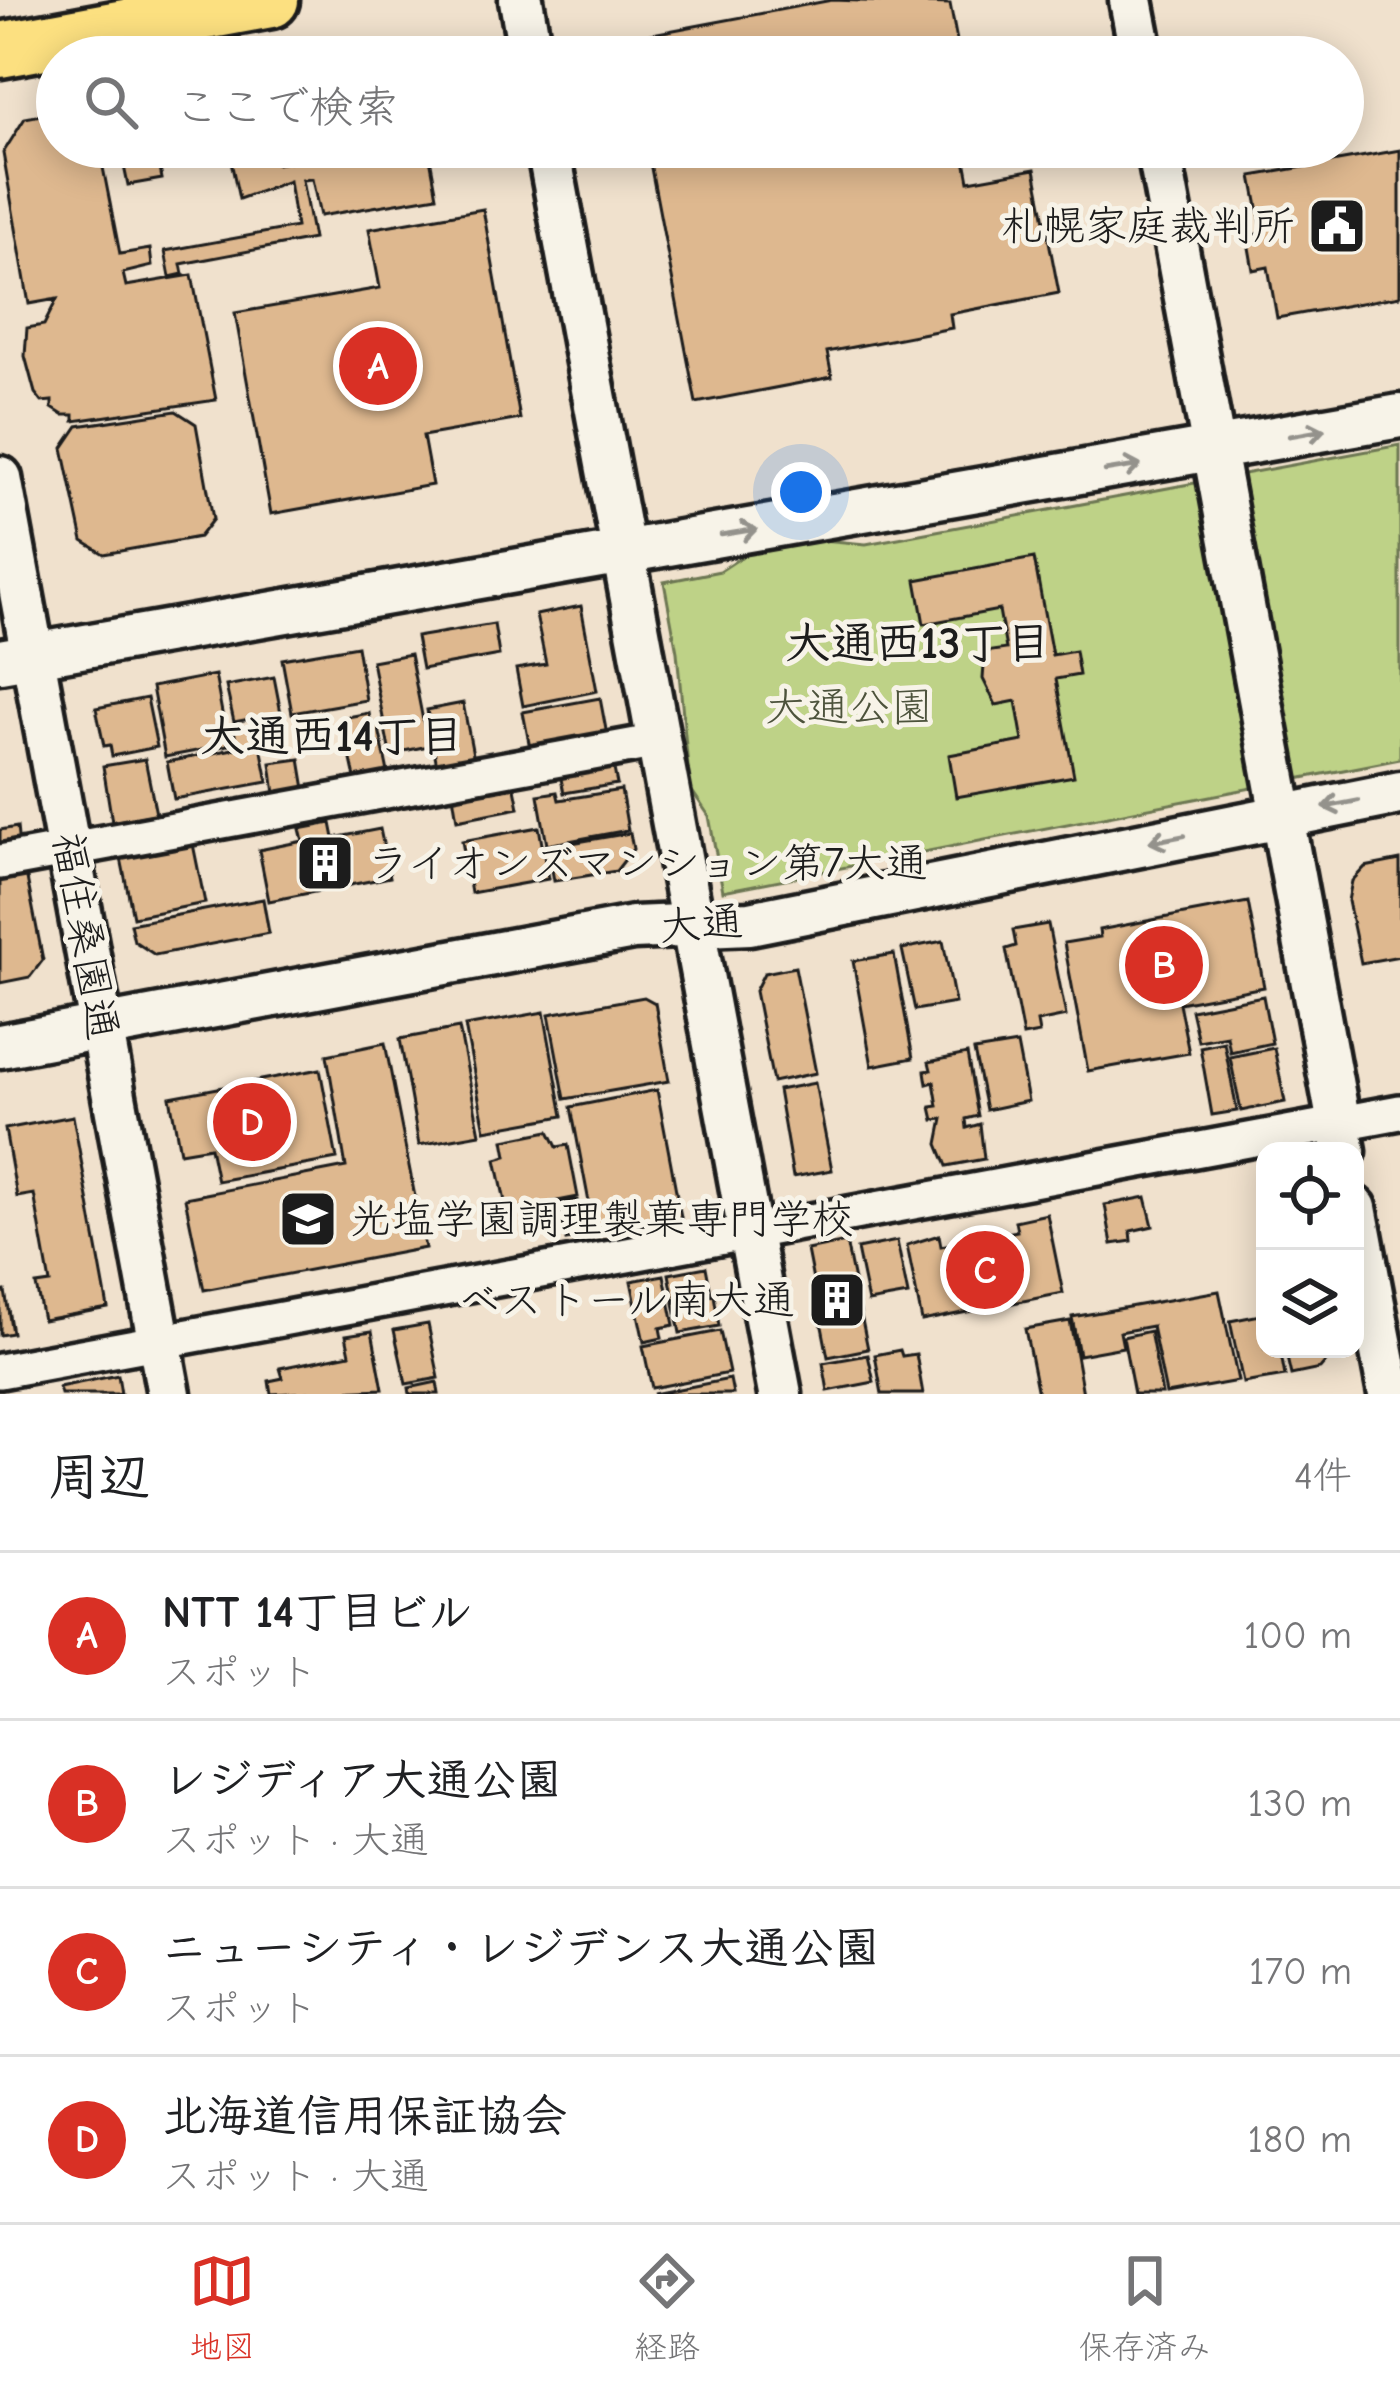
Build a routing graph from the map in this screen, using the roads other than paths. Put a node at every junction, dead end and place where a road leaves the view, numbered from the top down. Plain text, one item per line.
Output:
1 (272, 0) edge
2 (520, 0) edge
3 (1131, 0) edge
4 (76, 36) edge
5 (527, 36) edge
6 (1138, 36) edge
7 (36, 43) edge
8 (0, 50) edge
9 (552, 168) edge
10 (1162, 168) edge
11 (1400, 416) edge
12 (1215, 451) junction
13 (0, 478) edge
14 (623, 551) junction
15 (16, 658) edge
16 (658, 741) junction
17 (1400, 793) edge
18 (1282, 816) junction
19 (69, 850) junction
20 (0, 862) edge
21 (692, 924) junction
22 (101, 1027) junction
23 (0, 1046) edge
24 (1400, 1112) edge
25 (1342, 1137) edge
26 (750, 1232) junction
27 (1363, 1250) edge
28 (160, 1342) junction
29 (0, 1371) edge
30 (170, 1394) edge
31 (780, 1394) edge
32 (1390, 1394) edge

1 - 4 main road
2 - 5 street
3 - 6 street
7 - 8 main road
9 - 14 street
10 - 12 street
12 -> 11 street
14 -> 12 street
12 - 18 street
13 - 15 street, 福住桑園通
14 - 15 street
14 - 16 street
15 - 19 street, 福住桑園通
16 - 19 street
16 - 21 street
17 -> 18 street, 大通
18 -> 21 street, 大通
18 - 25 street
19 - 20 street
19 - 22 street, 福住桑園通
21 - 22 street, 大通
21 - 26 street
22 - 23 street, 大通
22 - 28 street, 福住桑園通
24 - 25 street
25 - 26 street
26 - 28 street
26 - 31 street
27 - 32 street
28 - 29 street
28 - 30 street, 福住桑園通

